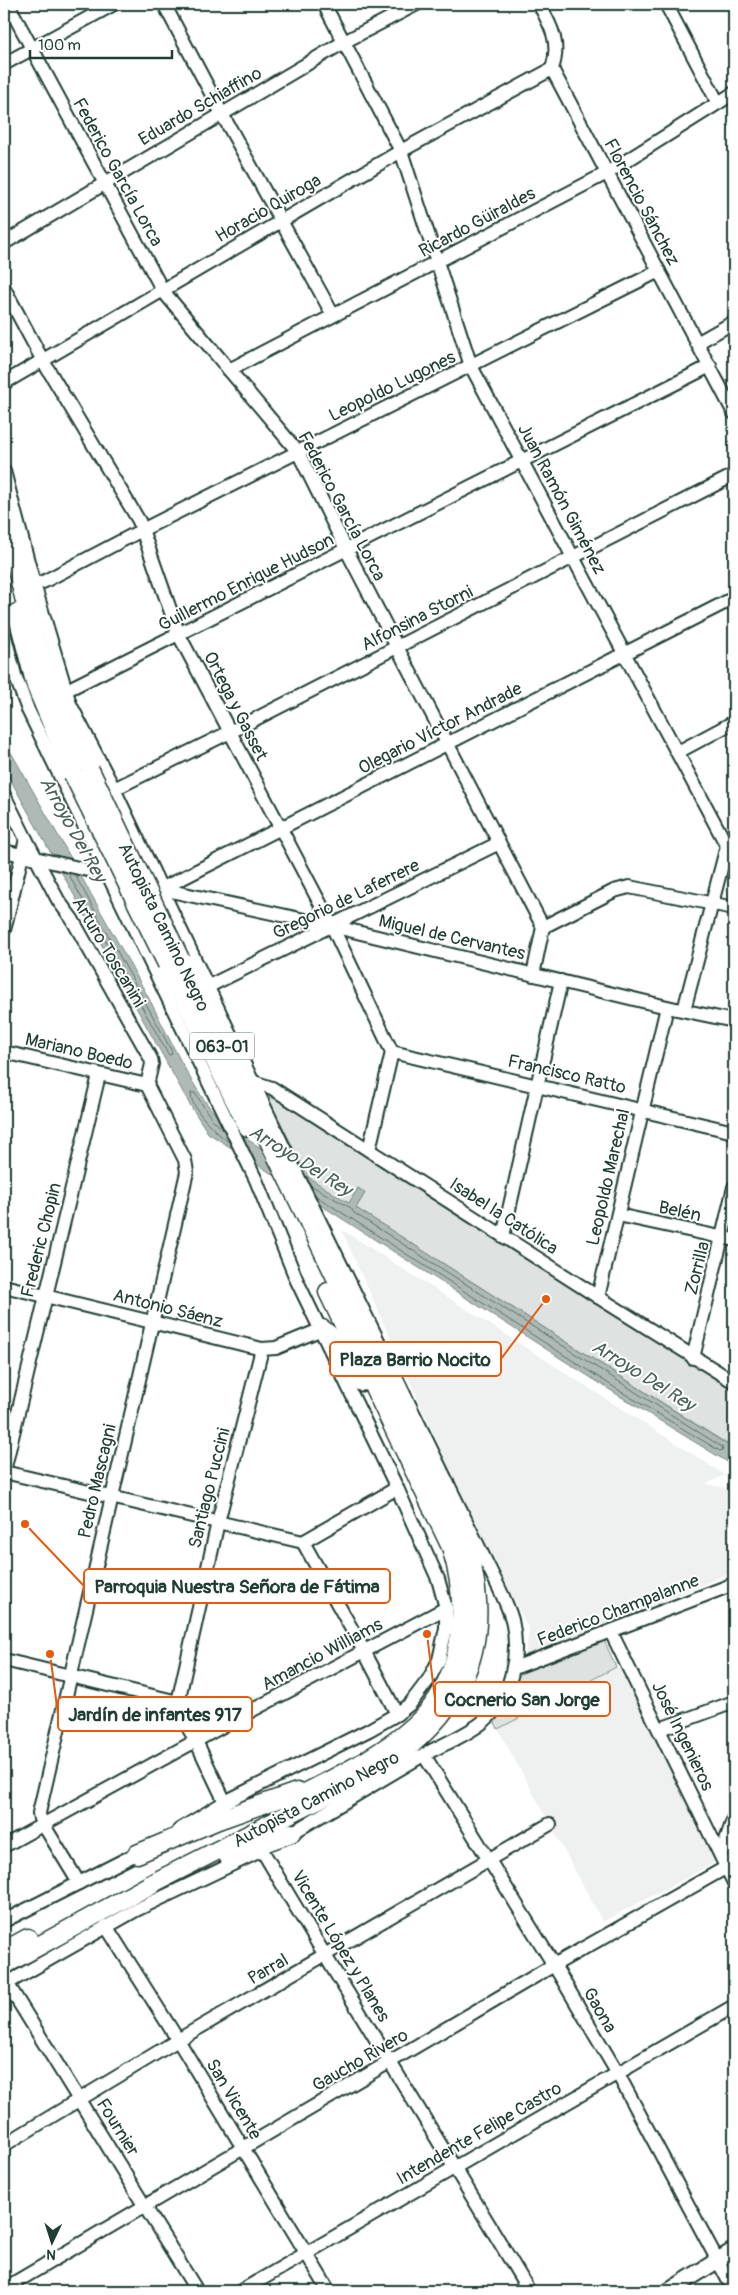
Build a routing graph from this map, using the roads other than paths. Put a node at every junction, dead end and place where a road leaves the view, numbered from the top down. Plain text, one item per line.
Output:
1 (8, 4) edge
2 (114, 4) edge
3 (164, 4) edge
4 (324, 4) edge
5 (417, 4) edge
6 (539, 4) edge
7 (666, 4) edge
8 (344, 42) junction
9 (32, 49) junction
10 (4, 64) edge
11 (552, 68) junction
12 (734, 93) edge
13 (718, 103) junction
14 (222, 114) junction
15 (401, 151) junction
16 (607, 173) junction
17 (103, 183) junction
18 (280, 220) junction
19 (4, 243) edge
20 (438, 263) junction
21 (659, 271) junction
22 (4, 288) edge
23 (163, 291) junction
24 (333, 316) junction
25 (734, 322) edge
26 (697, 343) junction
27 (43, 361) junction
28 (471, 366) junction
29 (710, 366) junction
30 (229, 370) junction
31 (4, 383) edge
32 (734, 413) edge
33 (298, 452) junction
34 (521, 461) junction
35 (4, 471) edge
36 (734, 475) edge
37 (4, 515) edge
38 (142, 530) junction
39 (347, 551) junction
40 (573, 558) junction
41 (4, 562) edge
42 (34, 584) junction
43 (734, 598) edge
44 (4, 633) edge
45 (179, 635) junction
46 (396, 647) junction
47 (624, 653) junction
48 (65, 691) junction
49 (734, 722) edge
50 (230, 732) junction
51 (448, 744) junction
52 (678, 752) junction
53 (81, 772) junction
54 (114, 789) junction
55 (4, 795) edge
56 (279, 829) junction
57 (26, 839) junction
58 (500, 843) junction
59 (730, 845) edge
60 (4, 851) edge
61 (21, 856) junction
62 (36, 859) junction
63 (108, 874) junction
64 (161, 890) junction
65 (712, 903) junction
66 (734, 908) edge
67 (332, 926) junction
68 (543, 927) junction
69 (4, 930) edge
70 (533, 975) junction
71 (561, 981) junction
72 (208, 986) junction
73 (667, 1007) junction
74 (684, 1010) junction
75 (734, 1020) edge
76 (4, 1052) edge
77 (392, 1052) junction
78 (99, 1075) junction
79 (254, 1082) junction
80 (147, 1084) junction
81 (537, 1086) junction
82 (641, 1109) junction
83 (734, 1132) edge
84 (369, 1150) junction
85 (734, 1187) edge
86 (618, 1215) junction
87 (308, 1223) junction
88 (502, 1236) junction
89 (728, 1239) edge
90 (4, 1286) edge
91 (46, 1296) junction
92 (598, 1297) junction
93 (152, 1322) junction
94 (322, 1329) junction
95 (262, 1349) junction
96 (693, 1358) junction
97 (734, 1382) edge
98 (408, 1456) junction
99 (4, 1472) edge
100 (397, 1488) junction
101 (111, 1498) junction
102 (218, 1522) junction
103 (303, 1542) junction
104 (734, 1584) edge
105 (446, 1608) junction
106 (611, 1632) junction
107 (364, 1651) junction
108 (4, 1660) edge
109 (514, 1668) junction
110 (70, 1676) junction
111 (178, 1702) junction
112 (734, 1702) edge
113 (397, 1714) junction
114 (232, 1721) junction
115 (660, 1729) junction
116 (196, 1741) junction
117 (424, 1754) junction
118 (328, 1780) junction
119 (225, 1802) junction
120 (734, 1817) edge
121 (44, 1824) junction
122 (550, 1824) dead end
123 (291, 1833) junction
124 (4, 1846) edge
125 (262, 1850) junction
126 (137, 1854) junction
127 (721, 1854) junction
128 (488, 1861) junction
129 (731, 1865) edge
130 (156, 1881) junction
131 (79, 1883) junction
132 (734, 1883) edge
133 (4, 1921) edge
134 (106, 1926) junction
135 (4, 1951) edge
136 (324, 1956) junction
137 (4, 1965) edge
138 (554, 1966) junction
139 (5, 1984) edge
140 (734, 2006) edge
141 (178, 2040) junction
142 (392, 2062) junction
143 (618, 2074) junction
144 (80, 2100) junction
145 (4, 2145) edge
146 (244, 2148) junction
147 (455, 2167) junction
148 (145, 2205) junction
149 (734, 2250) edge
150 (306, 2253) junction
151 (718, 2260) junction
152 (4, 2290) edge
153 (197, 2291) edge
154 (241, 2291) edge
155 (329, 2291) edge
156 (529, 2291) edge
157 (668, 2291) edge
158 (734, 2291) edge

1 - 9 street, Federico García Lorca
2 - 9 street
3 - 14 street
4 - 8 street, Juan Ramón Giménez
5 - 8 street, Eduardo Schiaffino
6 - 11 street
7 - 13 street
8 - 14 street, Eduardo Schiaffino
8 - 15 street, Juan Ramón Giménez
9 - 10 street
9 - 17 street, Federico García Lorca
11 - 15 street, Horacio Quiroga
11 - 16 street, Florencio Sánchez
12 - 13 street, Ricardo Güiraldes
13 - 16 street, Ricardo Güiraldes
14 - 17 street, Eduardo Schiaffino
14 - 18 street
15 - 18 street, Horacio Quiroga
15 - 20 street, Juan Ramón Giménez
16 - 20 street, Ricardo Güiraldes
16 - 21 street, Florencio Sánchez
17 - 19 street, Eduardo Schiaffino
17 - 23 street, Federico García Lorca
18 - 23 street, Horacio Quiroga
18 - 24 street
20 - 24 street, Ricardo Güiraldes
20 - 28 street, Juan Ramón Giménez
21 - 26 street, Florencio Sánchez
21 - 28 street, Leopoldo Lugones
22 - 27 street, Ortega y Gasset
23 - 27 street, Horacio Quiroga
23 - 30 street, Federico García Lorca
24 - 30 street, Ricardo Güiraldes
25 - 26 street
26 - 29 street, Florencio Sánchez
27 - 31 street, Horacio Quiroga
27 - 38 street, Ortega y Gasset
28 - 33 street, Leopoldo Lugones
28 - 34 street, Juan Ramón Giménez
29 - 32 street, Florencio Sánchez
29 - 34 street, Guillermo Enrique Hudson
30 - 33 street, Federico García Lorca
33 - 38 street, Leopoldo Lugones
33 - 39 street, Federico García Lorca
34 - 39 street, Guillermo Enrique Hudson
34 - 40 street, Juan Ramón Giménez
35 - 42 street
36 - 40 street, Alfonsina Storni
37 - 53 highway, Autopista Camino Negro / 063-01
38 - 42 street, Leopoldo Lugones
38 - 45 street, Ortega y Gasset
39 - 45 street, Guillermo Enrique Hudson
39 - 46 street, Federico García Lorca
40 - 46 street, Alfonsina Storni
40 - 47 street, Juan Ramón Giménez
41 - 53 highway, Autopista Camino Negro / 063-01
42 - 48 street
43 - 47 street, Olegario Víctor Andrade
44 - 63 street
45 - 48 street, Guillermo Enrique Hudson
45 - 50 street, Ortega y Gasset
46 - 50 street, Alfonsina Storni
46 - 51 street, Federico García Lorca
47 - 51 street, Olegario Víctor Andrade
47 - 52 street, Juan Ramón Giménez
48 - 54 street
49 - 52 street
50 - 54 street, Alfonsina Storni
50 - 56 street, Ortega y Gasset
51 - 56 street, Olegario Víctor Andrade
51 - 58 street, Federico García Lorca
52 - 59 street, Juan Ramón Giménez
53 - 87 highway, Autopista Camino Negro / 063-01, bridge
54 - 64 street
55 - 57 street, Arturo Toscanini
56 - 64 street, Olegario Víctor Andrade
56 - 67 street, Ortega y Gasset
57 - 61 street
57 - 62 street, Arturo Toscanini
58 - 67 street, Gregorio de Laferrere
58 - 68 street, Federico García Lorca
59 - 65 street, Juan Ramón Giménez
60 - 61 street, Miguel de Cervantes
61 - 62 street, Miguel de Cervantes
61 - 69 street
62 - 63 street, Miguel de Cervantes
62 - 80 street, Arturo Toscanini
63 - 64 street, Miguel de Cervantes
63 - 94 street
64 - 67 street, Miguel de Cervantes
64 - 72 street
65 - 66 street
65 - 68 street
65 - 74 street, Juan Ramón Giménez
67 - 70 street, Miguel de Cervantes
67 - 72 street, Gregorio de Laferrere
67 - 77 street, Ortega y Gasset
68 - 70 street
70 - 71 street, Miguel de Cervantes
71 - 73 street, Miguel de Cervantes
71 - 81 street
72 - 79 street
73 - 74 street, Miguel de Cervantes
73 - 82 street, Leopoldo Marechal
74 - 75 street, Miguel de Cervantes
76 - 78 street, Mariano Boedo
77 - 81 street, Francisco Ratto
77 - 84 street
78 - 80 street, Mariano Boedo
78 - 91 street, Frederic Chopin
79 - 84 street, Isabel la Católica
79 - 87 street
80 - 93 street, Pedro Mascagni
81 - 82 street, Francisco Ratto
81 - 88 street
82 - 83 street, Francisco Ratto
82 - 86 street, Leopoldo Marechal
84 - 88 street, Isabel la Católica
85 - 89 street, Zorrilla
86 - 89 street, Belén
86 - 92 street, Leopoldo Marechal
87 - 98 highway, Autopista Camino Negro / 063-01
87 - 109 street
87 - 130 highway, Autopista Camino Negro / 063-01
88 - 92 street, Isabel la Católica
89 - 96 street, Zorrilla
90 - 91 street, Antonio Sáenz
91 - 93 street, Antonio Sáenz
91 - 99 street, Frederic Chopin
92 - 96 street, Isabel la Católica
93 - 95 street, Antonio Sáenz
93 - 101 street, Pedro Mascagni
94 - 95 street, Antonio Sáenz
94 - 98 highway
94 - 100 street
95 - 102 street, Santiago Puccini
96 - 97 street, Isabel la Católica
98 - 118 highway, Autopista Camino Negro / 063-01
99 - 101 street
100 - 103 street
100 - 105 street
101 - 102 street
101 - 110 street, Pedro Mascagni
102 - 103 street
102 - 111 street, Santiago Puccini
103 - 107 street
104 - 106 street, Federico Champalanne
105 - 107 street, Amancio Williams
105 - 113 street
106 - 109 street, Federico Champalanne
106 - 115 street, José Ingenieros
107 - 113 street
107 - 114 street, Amancio Williams
108 - 110 street
109 - 117 street
110 - 111 street
110 - 121 street, Pedro Mascagni
111 - 114 street
111 - 116 street
112 - 115 street
113 - 119 street
114 - 116 street, Amancio Williams
115 - 127 street, José Ingenieros
116 - 119 street
116 - 121 street, Amancio Williams
117 - 123 street
117 - 128 street, Gaona
118 - 126 highway
118 - 135 highway, Autopista Camino Negro / 063-01
119 - 126 street
120 - 127 street
121 - 124 street, Amancio Williams
121 - 131 street, Pedro Mascagni
122 - 128 street, Parral
123 - 125 street
123 - 130 highway
125 - 134 street
125 - 136 street, Vicente López y Planes
126 - 131 street
127 - 129 street, José Ingenieros
128 - 136 street, Parral
128 - 138 street, Gaona
129 - 132 street, José Ingenieros
129 - 138 street, Gaucho Rivero
130 - 137 highway, Autopista Camino Negro / 063-01
131 - 133 street
134 - 139 street
134 - 141 street, San Vicente
136 - 141 street, Parral
136 - 142 street, Vicente López y Planes
138 - 142 street, Gaucho Rivero
138 - 143 street, Gaona
139 - 144 street, Fournier
140 - 143 street, Intendente Felipe Castro
141 - 144 street, Parral
141 - 146 street, San Vicente
142 - 146 street, Gaucho Rivero
142 - 147 street, Vicente López y Planes
143 - 147 street, Intendente Felipe Castro
143 - 151 street, Gaona
144 - 145 street, Parral
144 - 148 street, Fournier
146 - 148 street, Gaucho Rivero
146 - 150 street, San Vicente
147 - 150 street, Intendente Felipe Castro
147 - 156 street, Vicente López y Planes
148 - 152 street, Gaucho Rivero
148 - 153 street, Fournier
149 - 151 main road
150 - 154 street, Intendente Felipe Castro
150 - 155 street, San Vicente
151 - 157 main road
151 - 158 street, Gaona

